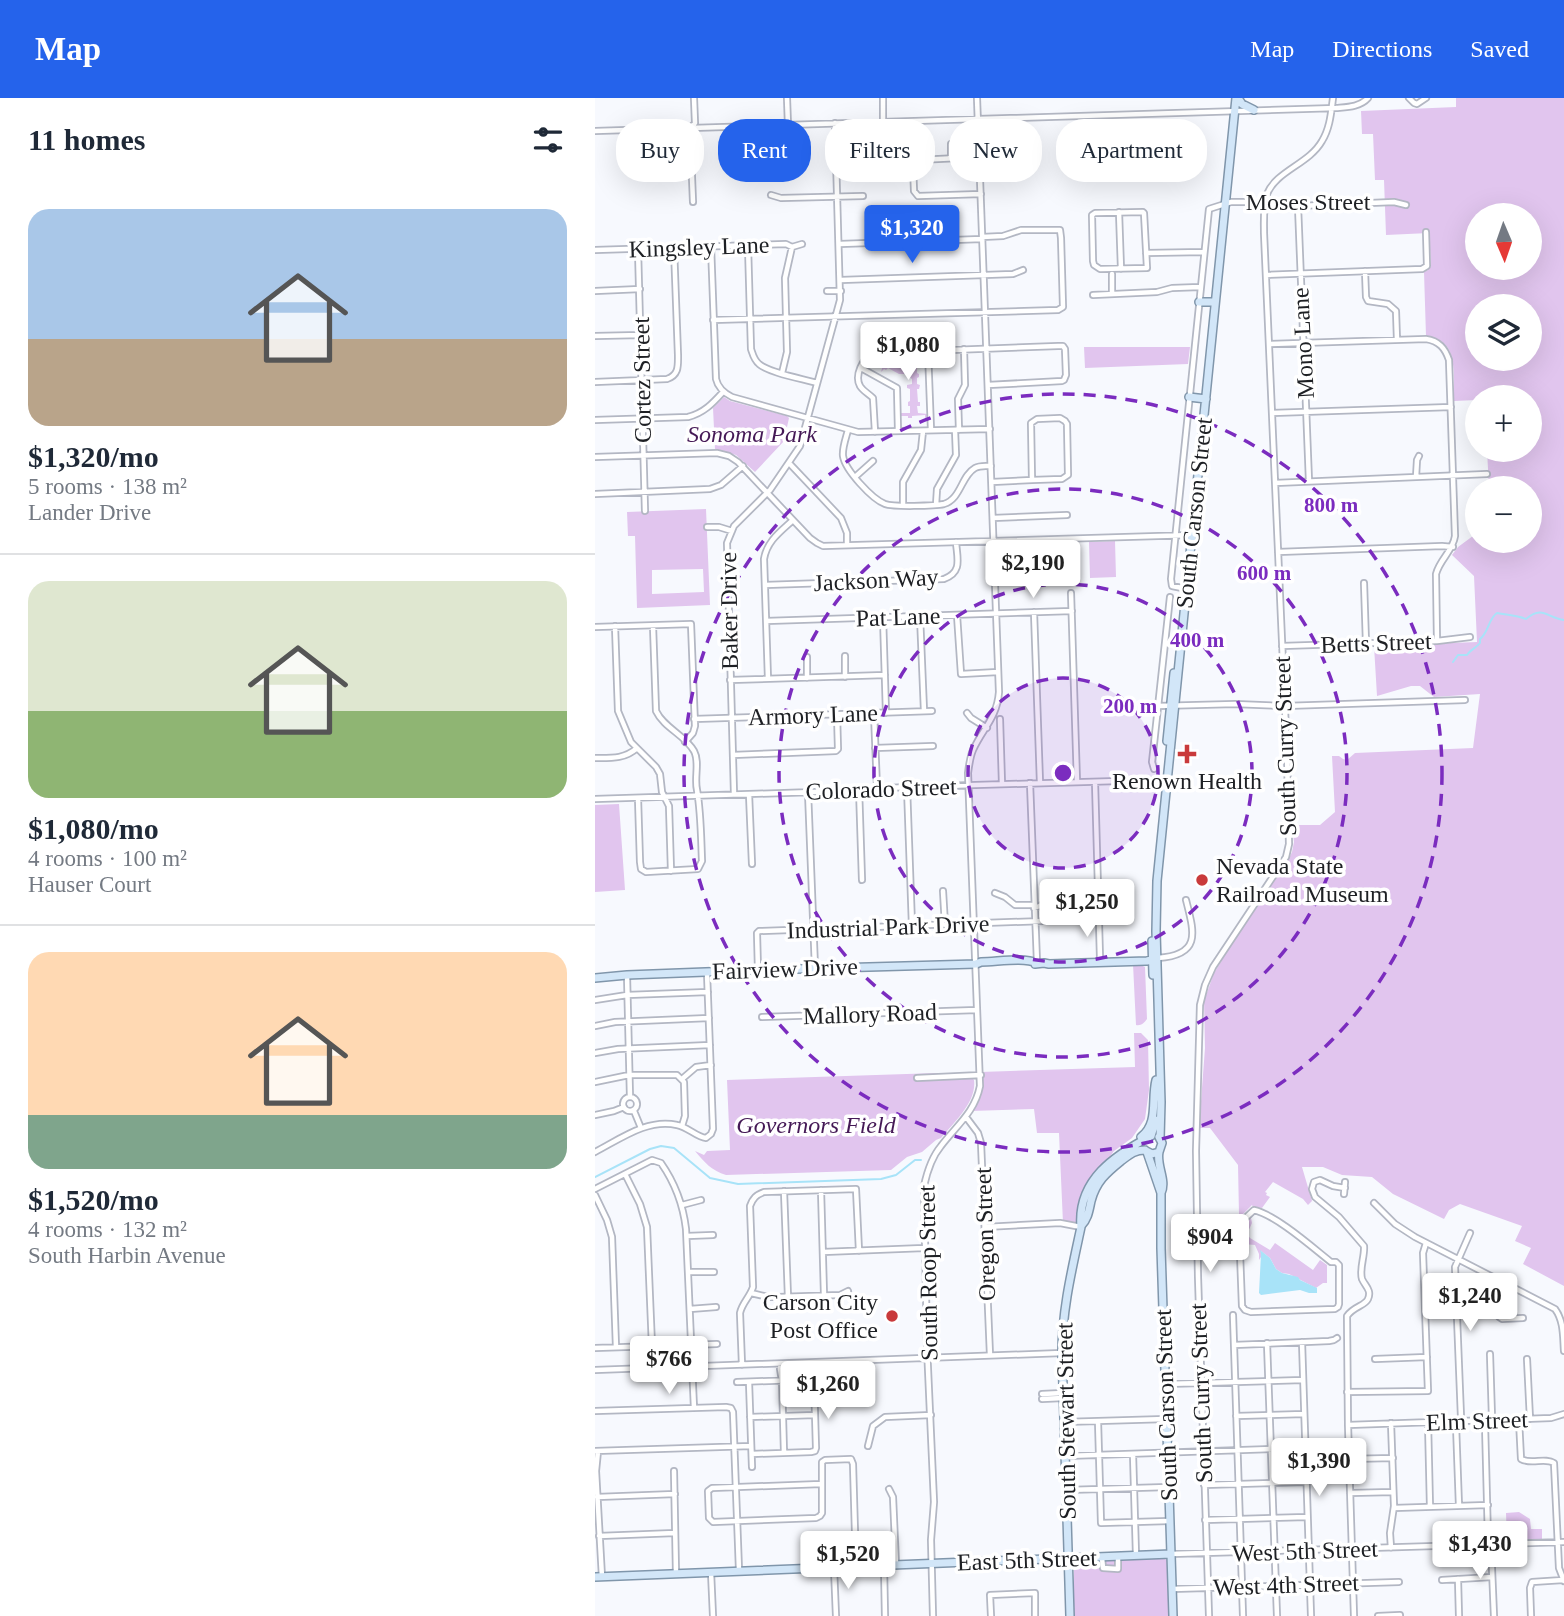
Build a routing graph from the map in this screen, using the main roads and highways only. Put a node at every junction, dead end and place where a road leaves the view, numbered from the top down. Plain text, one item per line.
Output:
1 (1235, 98) edge
2 (1254, 110) road end
3 (1199, 302) road end
4 (1213, 302) junction
5 (1189, 397) road end
6 (1203, 398) junction
7 (1153, 958) junction
8 (1040, 963) junction
9 (595, 978) edge
10 (1156, 1029) junction
11 (1156, 1080) junction
12 (1148, 1138) junction
13 (1160, 1139) junction
14 (1146, 1151) junction
15 (1159, 1152) junction
16 (1111, 1161) junction
17 (1162, 1189) junction
18 (1081, 1227) junction
19 (1171, 1555) junction
20 (1069, 1559) junction
21 (598, 1577) edge
22 (1070, 1616) edge
23 (1173, 1616) edge

1 - 2 main road
1 - 4 main road, South Carson Street
3 - 4 main road
4 - 6 main road, South Carson Street
5 - 6 main road
6 - 7 main road, South Carson Street
7 - 8 main road, Fairview Drive
7 - 8 main road, Fairview Drive
7 - 10 main road, South Carson Street
8 - 9 main road, Fairview Drive
10 - 11 main road, South Carson Street
10 - 13 main road, South Carson Street
11 - 12 main road, South Carson Street
11 - 16 main road
12 - 13 main road
12 - 14 main road
12 - 16 main road, South Stewart Street
13 - 15 main road
14 - 15 main road
14 - 17 main road, South Carson Street
14 - 18 main road, South Stewart Street
15 - 17 main road, South Carson Street
16 - 18 main road, South Stewart Street
17 - 19 main road, South Carson Street
18 - 20 main road, South Stewart Street
19 - 20 main road, East 5th Street
19 - 23 main road, South Carson Street
20 - 21 main road, East 5th Street
20 - 22 main road, South Stewart Street

